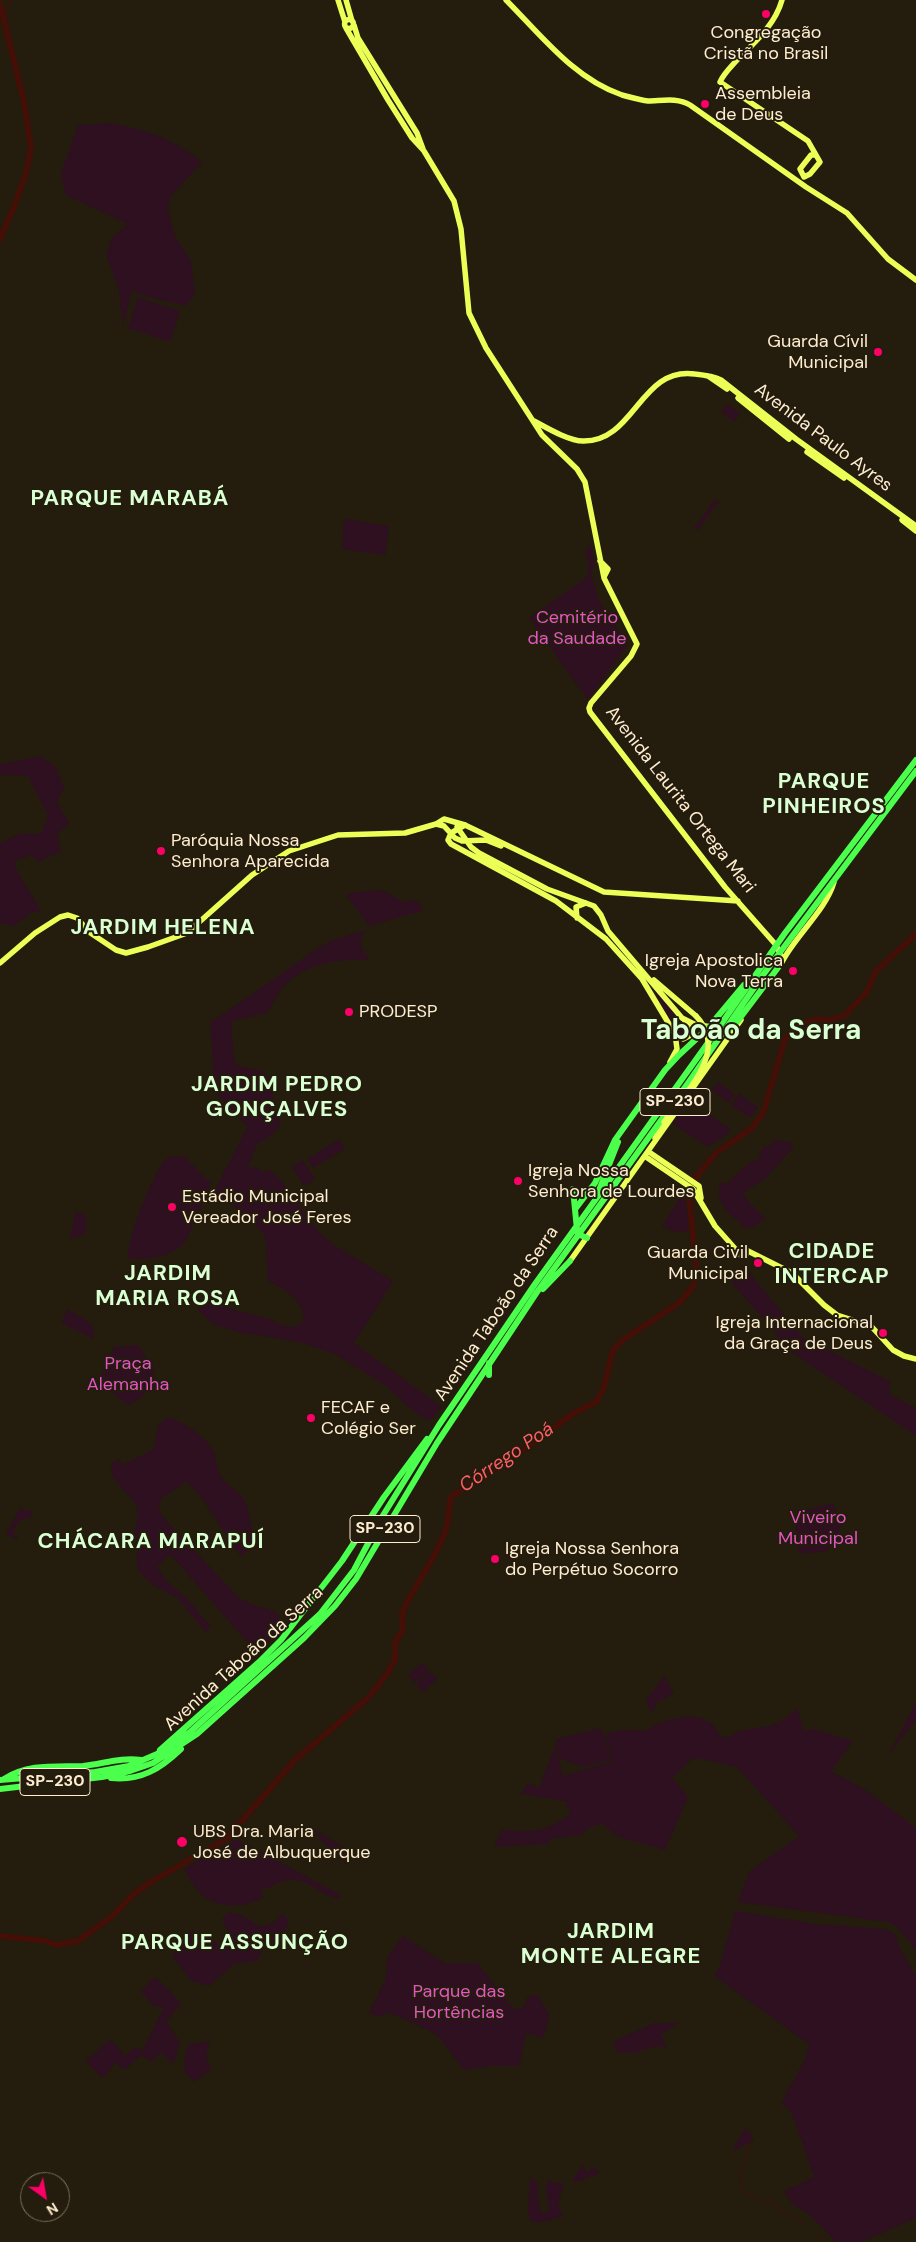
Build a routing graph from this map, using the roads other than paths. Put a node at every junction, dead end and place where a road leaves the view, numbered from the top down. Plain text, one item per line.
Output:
1 (338, 0) edge
2 (346, 0) edge
3 (506, 0) edge
4 (782, 0) edge
5 (353, 23) junction
6 (345, 25) junction
7 (424, 151) junction
8 (813, 155) junction
9 (801, 167) junction
10 (787, 174) junction
11 (809, 175) junction
12 (797, 179) junction
13 (810, 190) junction
14 (916, 280) edge
15 (710, 378) junction
16 (721, 386) junction
17 (714, 391) dead end
18 (754, 398) dead end
19 (747, 400) junction
20 (532, 420) junction
21 (552, 430) junction
22 (545, 438) junction
23 (822, 463) junction
24 (833, 465) junction
25 (893, 511) junction
26 (916, 526) edge
27 (916, 531) edge
28 (916, 760) edge
29 (916, 771) edge
30 (916, 777) edge
31 (895, 798) junction
32 (436, 824) junction
33 (462, 827) junction
34 (451, 833) junction
35 (488, 839) junction
36 (467, 842) junction
37 (482, 854) junction
38 (834, 880) junction
39 (727, 889) junction
40 (714, 898) junction
41 (722, 899) junction
42 (740, 902) junction
43 (586, 903) junction
44 (578, 920) junction
45 (776, 945) junction
46 (780, 952) junction
47 (0, 962) edge
48 (782, 963) junction
49 (645, 972) junction
50 (754, 976) junction
51 (682, 1018) junction
52 (713, 1021) junction
53 (675, 1034) junction
54 (719, 1039) junction
55 (665, 1070) junction
56 (623, 1129) junction
57 (649, 1152) junction
58 (585, 1195) junction
59 (597, 1198) junction
60 (576, 1208) junction
61 (576, 1226) junction
62 (578, 1234) junction
63 (587, 1238) junction
64 (570, 1261) joint
65 (538, 1292) junction
66 (916, 1359) edge
67 (489, 1363) junction
68 (490, 1375) dead end
69 (448, 1413) junction
70 (378, 1498) dead end
71 (352, 1548) junction
72 (157, 1754) junction
73 (144, 1761) junction
74 (2, 1780) edge
75 (2, 1789) edge

1 - 6 main road
2 - 5 main road
3 - 10 main road
4 - 8 main road
5 - 6 main road
5 - 7 main road
6 - 7 main road
7 - 20 main road
8 - 9 main road
8 - 11 main road
9 - 10 main road
9 - 11 main road
9 - 12 main road
10 - 12 main road
11 - 12 main road
11 - 13 main road
12 - 13 main road
13 - 14 main road
15 - 16 main road, Avenida Paulo Ayres
15 - 19 main road, Avenida Paulo Ayres
15 - 21 main road
16 - 17 main road
16 - 23 main road, Avenida Paulo Ayres
18 - 19 main road
19 - 24 main road, Avenida Paulo Ayres
20 - 21 main road
20 - 22 main road
21 - 22 main road
22 - 39 main road, Avenida Laurita Ortega Mari
23 - 24 main road
23 - 25 main road, Avenida Paulo Ayres
24 - 25 main road, Avenida Paulo Ayres
25 - 26 main road, Avenida Paulo Ayres
25 - 27 main road, Avenida Paulo Ayres
28 - 45 highway, Avenida Taboão da Serra / SP-230
29 - 31 highway, Avenida Taboão da Serra / SP-230
30 - 31 highway
31 - 38 highway, Avenida Taboão da Serra / SP-230
32 - 33 main road
32 - 34 main road
32 - 47 main road
33 - 34 main road
33 - 35 main road
33 - 36 main road
34 - 36 main road
34 - 44 main road
35 - 36 main road
35 - 37 main road
35 - 40 main road
36 - 37 main road
37 - 43 main road
38 - 46 highway, Avenida Taboão da Serra / SP-230
38 - 48 main road
39 - 40 main road
39 - 41 main road
39 - 42 main road, Avenida Laurita Ortega Mari
40 - 41 main road
41 - 42 main road
42 - 45 main road, Avenida Laurita Ortega Mari
43 - 44 main road
43 - 49 main road
44 - 53 main road
45 - 46 main road, Avenida Laurita Ortega Mari
45 - 50 highway, Avenida Taboão da Serra / SP-230
46 - 48 main road, Avenida Laurita Ortega Mari
46 - 54 highway, Avenida Taboão da Serra / SP-230
48 - 54 highway
48 - 57 main road
49 - 51 main road
49 - 57 main road, bridge
50 - 52 highway
50 - 59 highway, Avenida Taboão da Serra / SP-230
51 - 52 main road
51 - 53 main road
52 - 55 highway
53 - 55 main road
54 - 62 highway, Avenida Taboão da Serra / SP-230
55 - 56 highway
56 - 58 highway
56 - 59 highway
57 - 63 main road
57 - 66 main road
58 - 60 highway
58 - 60 highway
59 - 61 highway, Avenida Taboão da Serra / SP-230
60 - 61 highway
61 - 62 highway
61 - 69 highway, Avenida Taboão da Serra / SP-230
62 - 63 highway
62 - 65 highway, Avenida Taboão da Serra / SP-230
63 - 64 main road
64 - 65 highway
65 - 67 highway, Avenida Taboão da Serra / SP-230
67 - 68 highway
67 - 75 highway, Avenida Taboão da Serra / SP-230
69 - 71 highway
69 - 72 highway, Avenida Taboão da Serra / SP-230
70 - 71 highway
71 - 72 highway
72 - 73 highway, Avenida Taboão da Serra / SP-230
73 - 74 highway, Avenida Taboão da Serra / SP-230
73 - 74 highway

